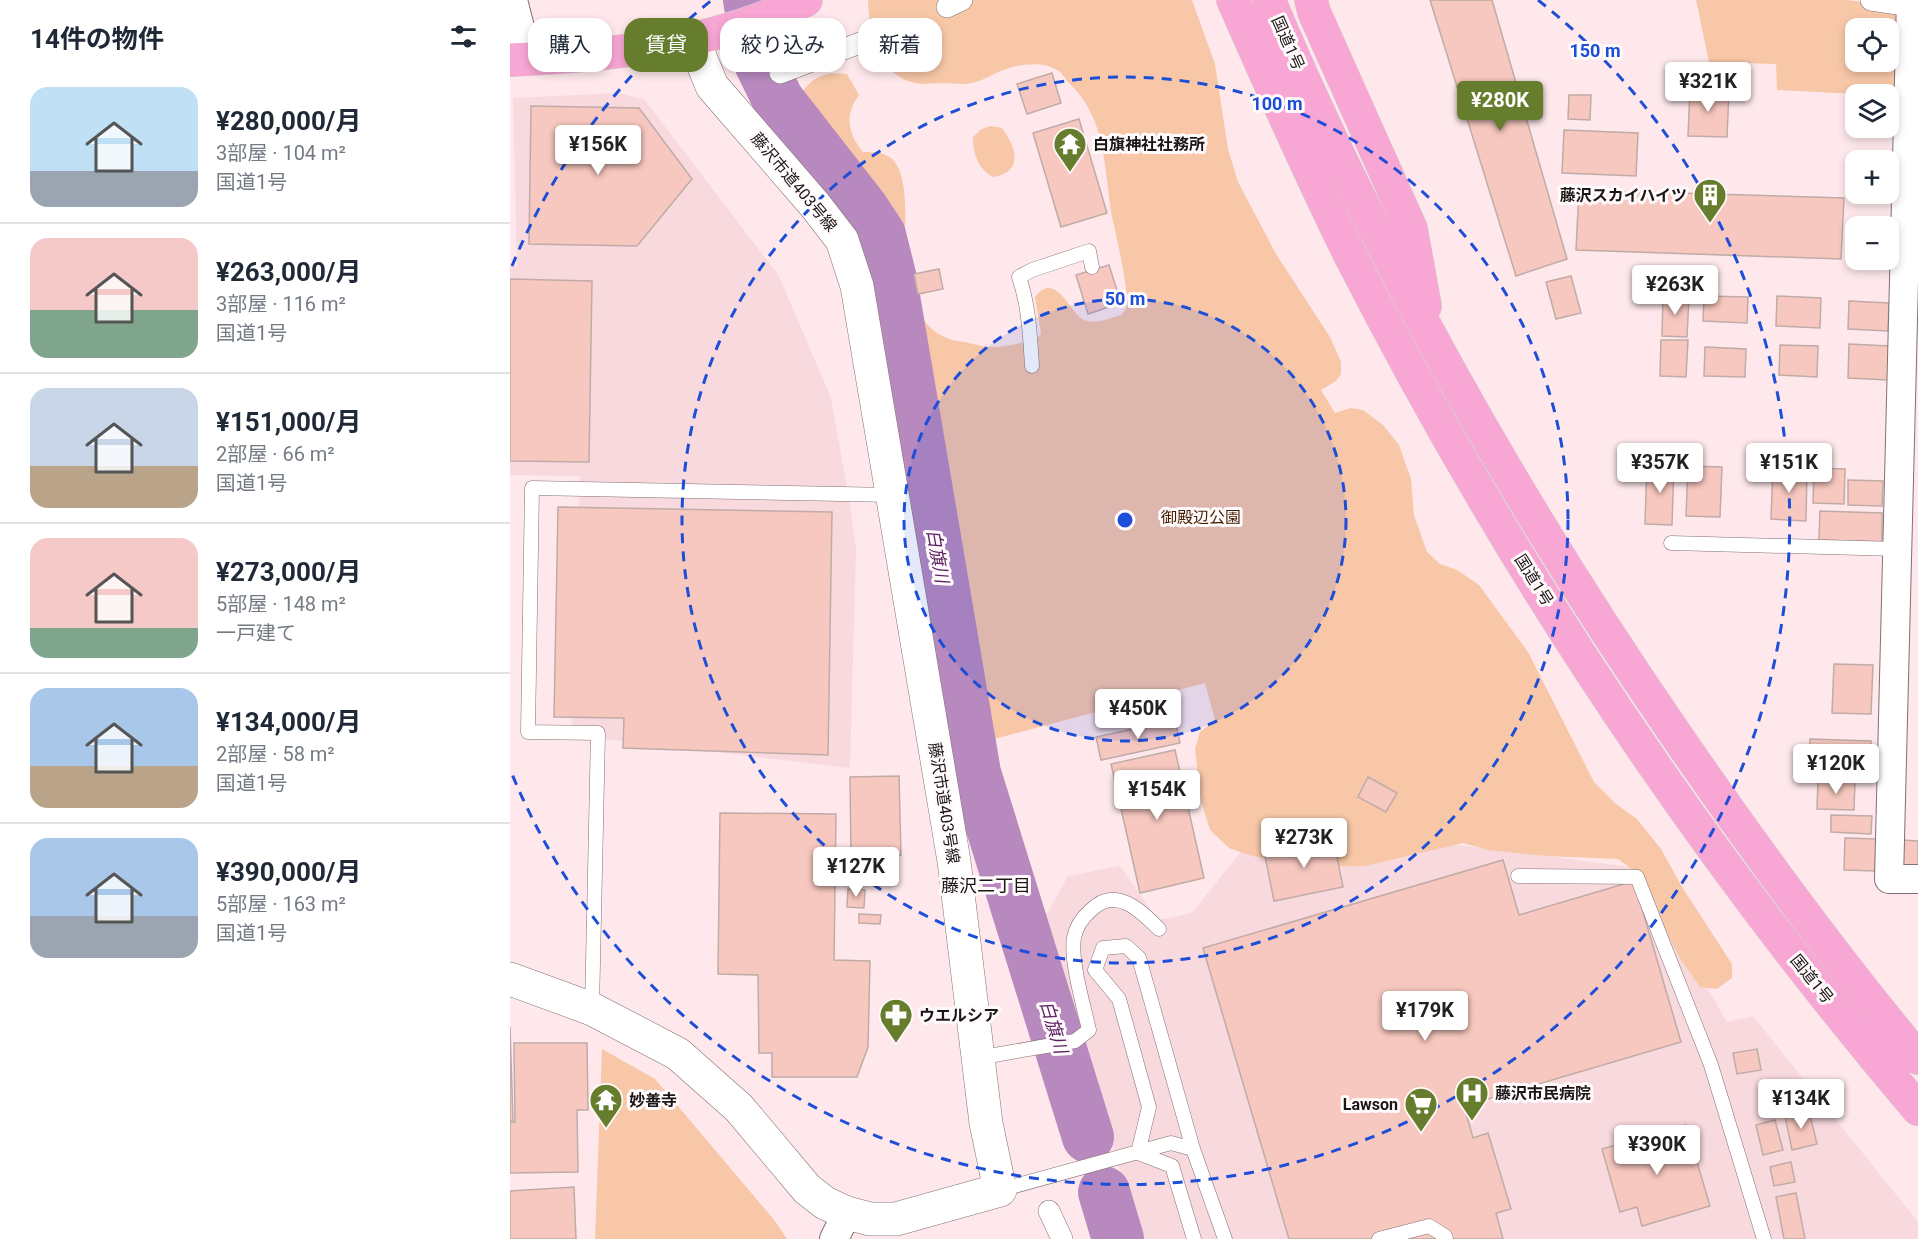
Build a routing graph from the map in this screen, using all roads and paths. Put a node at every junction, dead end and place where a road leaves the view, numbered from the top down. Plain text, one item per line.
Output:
1 (513, 0) edge
2 (806, 0) edge
3 (1233, 0) edge
4 (1269, 0) edge
5 (1311, 0) edge
6 (1871, 0) edge
7 (1914, 5) edge
8 (708, 36) edge
9 (858, 44) edge
10 (624, 52) edge
11 (519, 59) edge
12 (706, 72) edge
13 (780, 73) dead end
14 (1092, 267) dead end
15 (1431, 339) junction
16 (1032, 366) dead end
17 (894, 495) junction
18 (1671, 543) dead end
19 (1908, 550) edge
20 (1518, 876) dead end
21 (1918, 879) edge
22 (1159, 929) dead end
23 (510, 979) edge
24 (592, 1009) junction
25 (977, 1058) junction
26 (1918, 1058) edge
27 (1918, 1109) edge
28 (1193, 1149) junction
29 (1138, 1153) junction
30 (1000, 1190) junction
31 (1049, 1210) dead end
32 (840, 1226) edge
33 (1062, 1239) edge
34 (1194, 1239) edge
35 (1225, 1239) edge
36 (1379, 1239) edge
37 (1446, 1239) edge
38 (1764, 1239) edge

1 - 11 street
2 - 8 highway
3 - 27 highway, 国道1号
4 - 15 highway, 国道1号
5 - 15 highway
6 - 7 street
7 - 19 street
9 - 13 street
10 - 11 highway
12 - 17 street, 藤沢市道403号線
14 - 16 lane
15 - 26 highway, 国道1号
17 - 24 lane
17 - 25 street, 藤沢市道403号線
18 - 19 lane
19 - 21 street
20 - 38 lane
22 - 25 lane
23 - 24 street
24 - 32 street
25 - 30 street, 藤沢市道403号線
28 - 29 lane
28 - 29 lane
28 - 35 lane
29 - 30 lane
29 - 34 lane
30 - 32 street
31 - 33 street
36 - 37 lane

